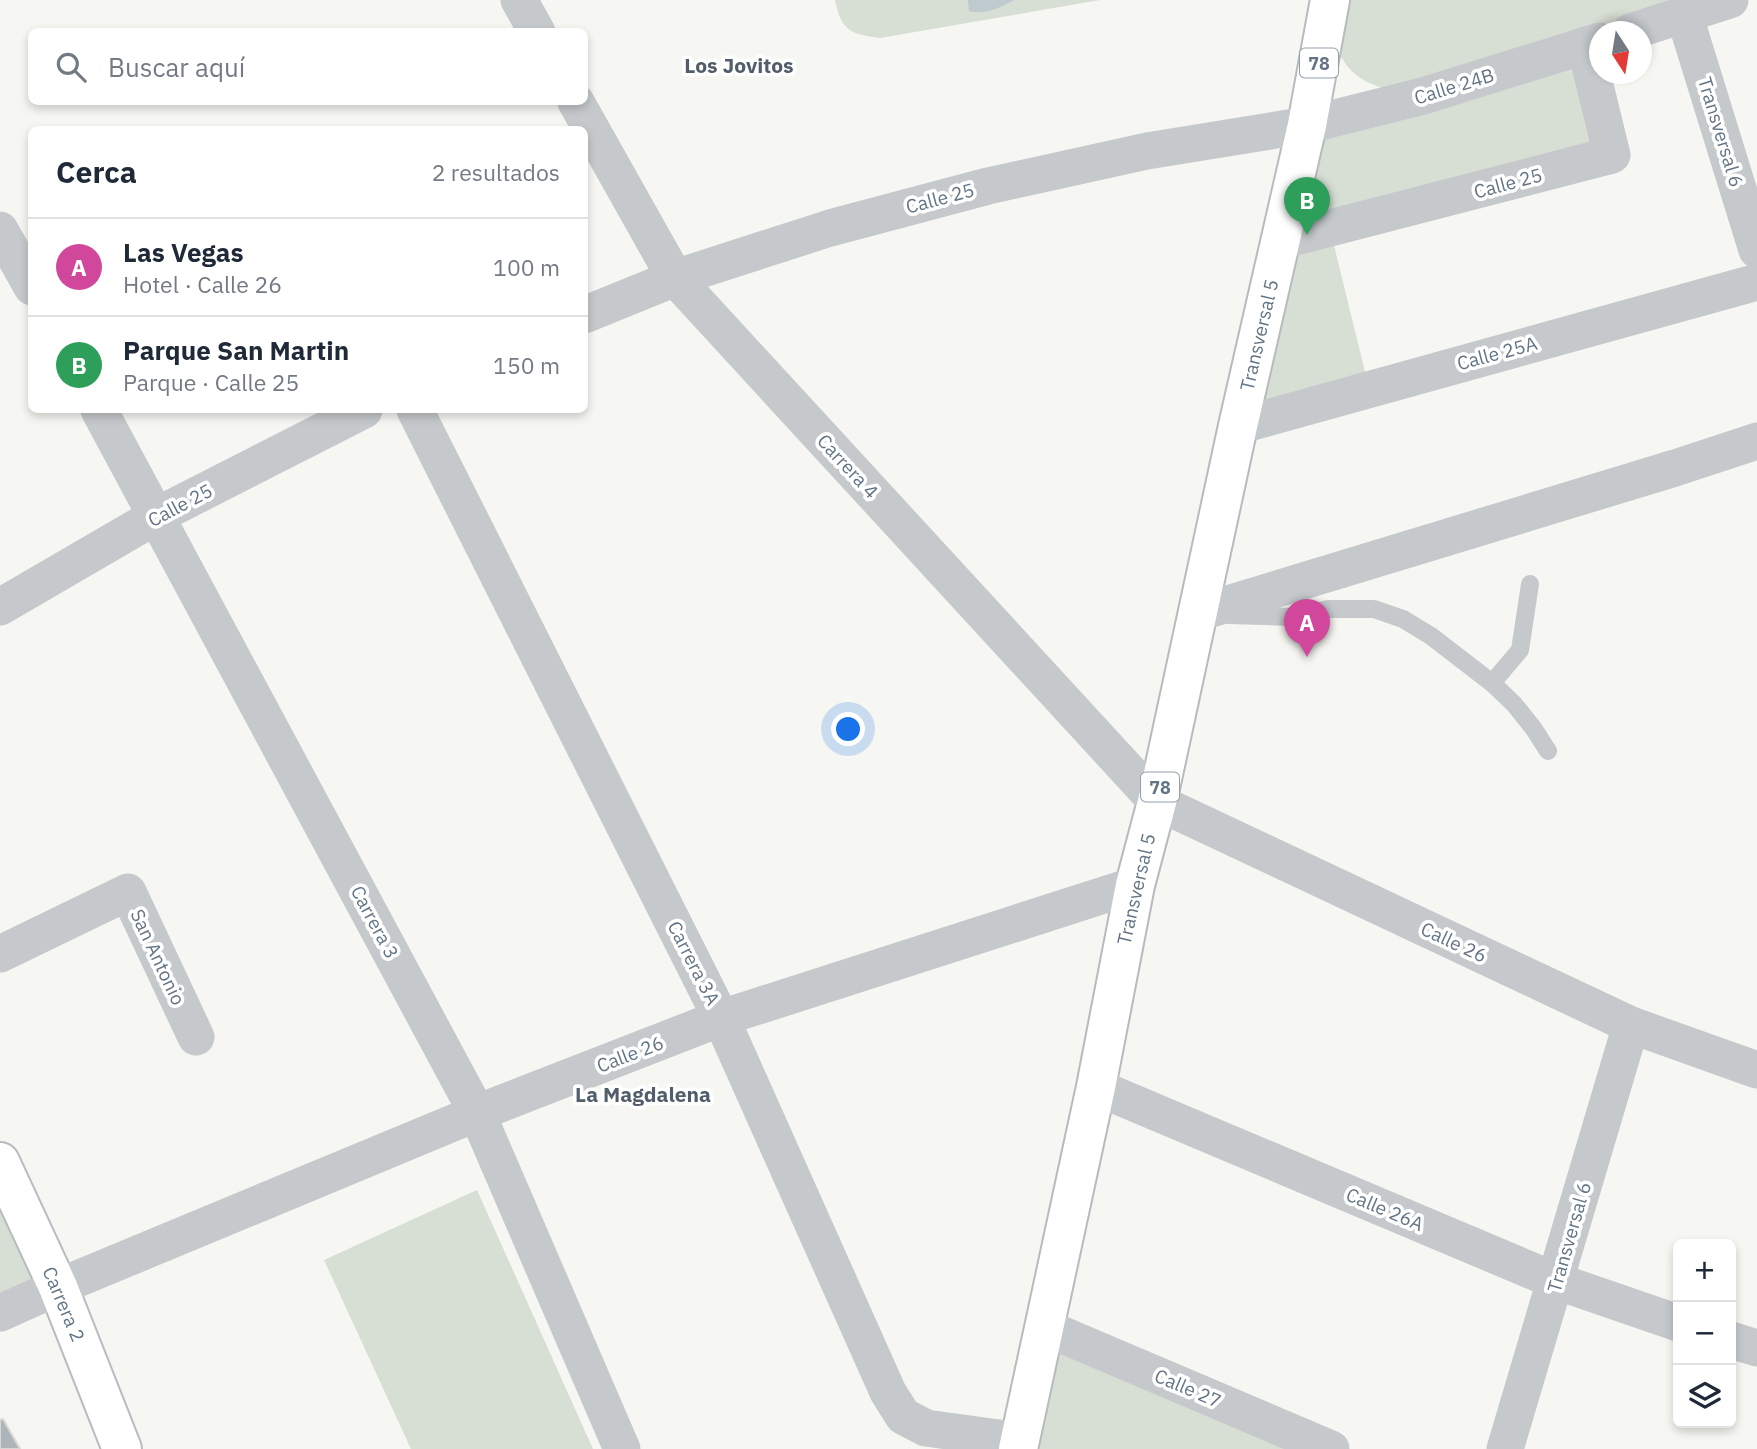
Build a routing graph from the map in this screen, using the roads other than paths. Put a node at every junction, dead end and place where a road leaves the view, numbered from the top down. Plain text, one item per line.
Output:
1 (519, 0) edge
2 (1330, 0) edge
3 (1730, 0) edge
4 (1684, 14) junction
5 (1652, 25) edge
6 (535, 28) edge
7 (1589, 44) edge
8 (1599, 84) edge
9 (578, 105) edge
10 (1307, 125) junction
11 (0, 230) edge
12 (1280, 241) junction
13 (1757, 250) edge
14 (675, 278) junction
15 (28, 280) edge
16 (1757, 282) edge
17 (588, 313) edge
18 (101, 413) edge
19 (357, 413) edge
20 (417, 413) edge
21 (1238, 426) junction
22 (1757, 440) edge
23 (158, 515) junction
24 (1530, 584) dead end
25 (0, 607) edge
26 (1198, 613) junction
27 (1492, 683) junction
28 (1548, 751) dead end
29 (1157, 802) junction
30 (1135, 885) junction
31 (0, 954) edge
32 (721, 1018) junction
33 (1631, 1025) junction
34 (196, 1037) dead end
35 (1757, 1070) edge
36 (1096, 1087) junction
37 (477, 1114) junction
38 (0, 1162) edge
39 (1556, 1281) junction
40 (58, 1287) junction
41 (0, 1313) edge
42 (1673, 1321) edge
43 (1044, 1326) junction
44 (1736, 1342) edge
45 (1757, 1348) edge
46 (1019, 1445) edge
47 (115, 1449) edge
48 (122, 1449) edge
49 (622, 1449) edge
50 (1331, 1449) edge
51 (1505, 1449) edge

1 - 6 street
2 - 10 main road, 78
3 - 4 street
4 - 5 street
4 - 13 street, Transversal 6
7 - 10 street, Calle 24B
8 - 12 street, Calle 25
9 - 14 street, Carrera 4
10 - 12 main road, Transversal 5 / 78
10 - 14 street, Calle 25
11 - 15 street
12 - 21 main road, Transversal 5 / 78
14 - 17 street, Calle 25
14 - 29 street, Carrera 4
16 - 21 street, Calle 25A
18 - 23 street, Carrera 3
19 - 23 street, Calle 25
20 - 32 street, Carrera 3A
21 - 26 main road, Transversal 5 / 78
22 - 26 street
23 - 25 street, Calle 25
23 - 37 street, Carrera 3
24 - 27 lane
26 - 27 lane
26 - 29 main road, Transversal 5 / 78
27 - 28 lane
29 - 30 main road, Transversal 5 / 78
29 - 33 street, Calle 26
30 - 32 street, Calle 26
30 - 36 main road, Transversal 5 / 78
31 - 34 street, San Antonio
32 - 37 street, Calle 26
32 - 46 street, Carrera 3A
33 - 35 street, Calle 26
33 - 39 street, Transversal 6
36 - 39 street, Calle 26A
36 - 43 main road, Transversal 5 / 78
37 - 40 street, Calle 26
37 - 49 street, Carrera 3
38 - 40 main road, Carrera 2
39 - 42 street, Calle 26A
39 - 51 street, Transversal 6
40 - 41 street, Calle 26
40 - 48 main road, Carrera 2
43 - 46 main road, Transversal 5 / 78
43 - 50 street, Calle 27
44 - 45 street
47 - 48 lane

